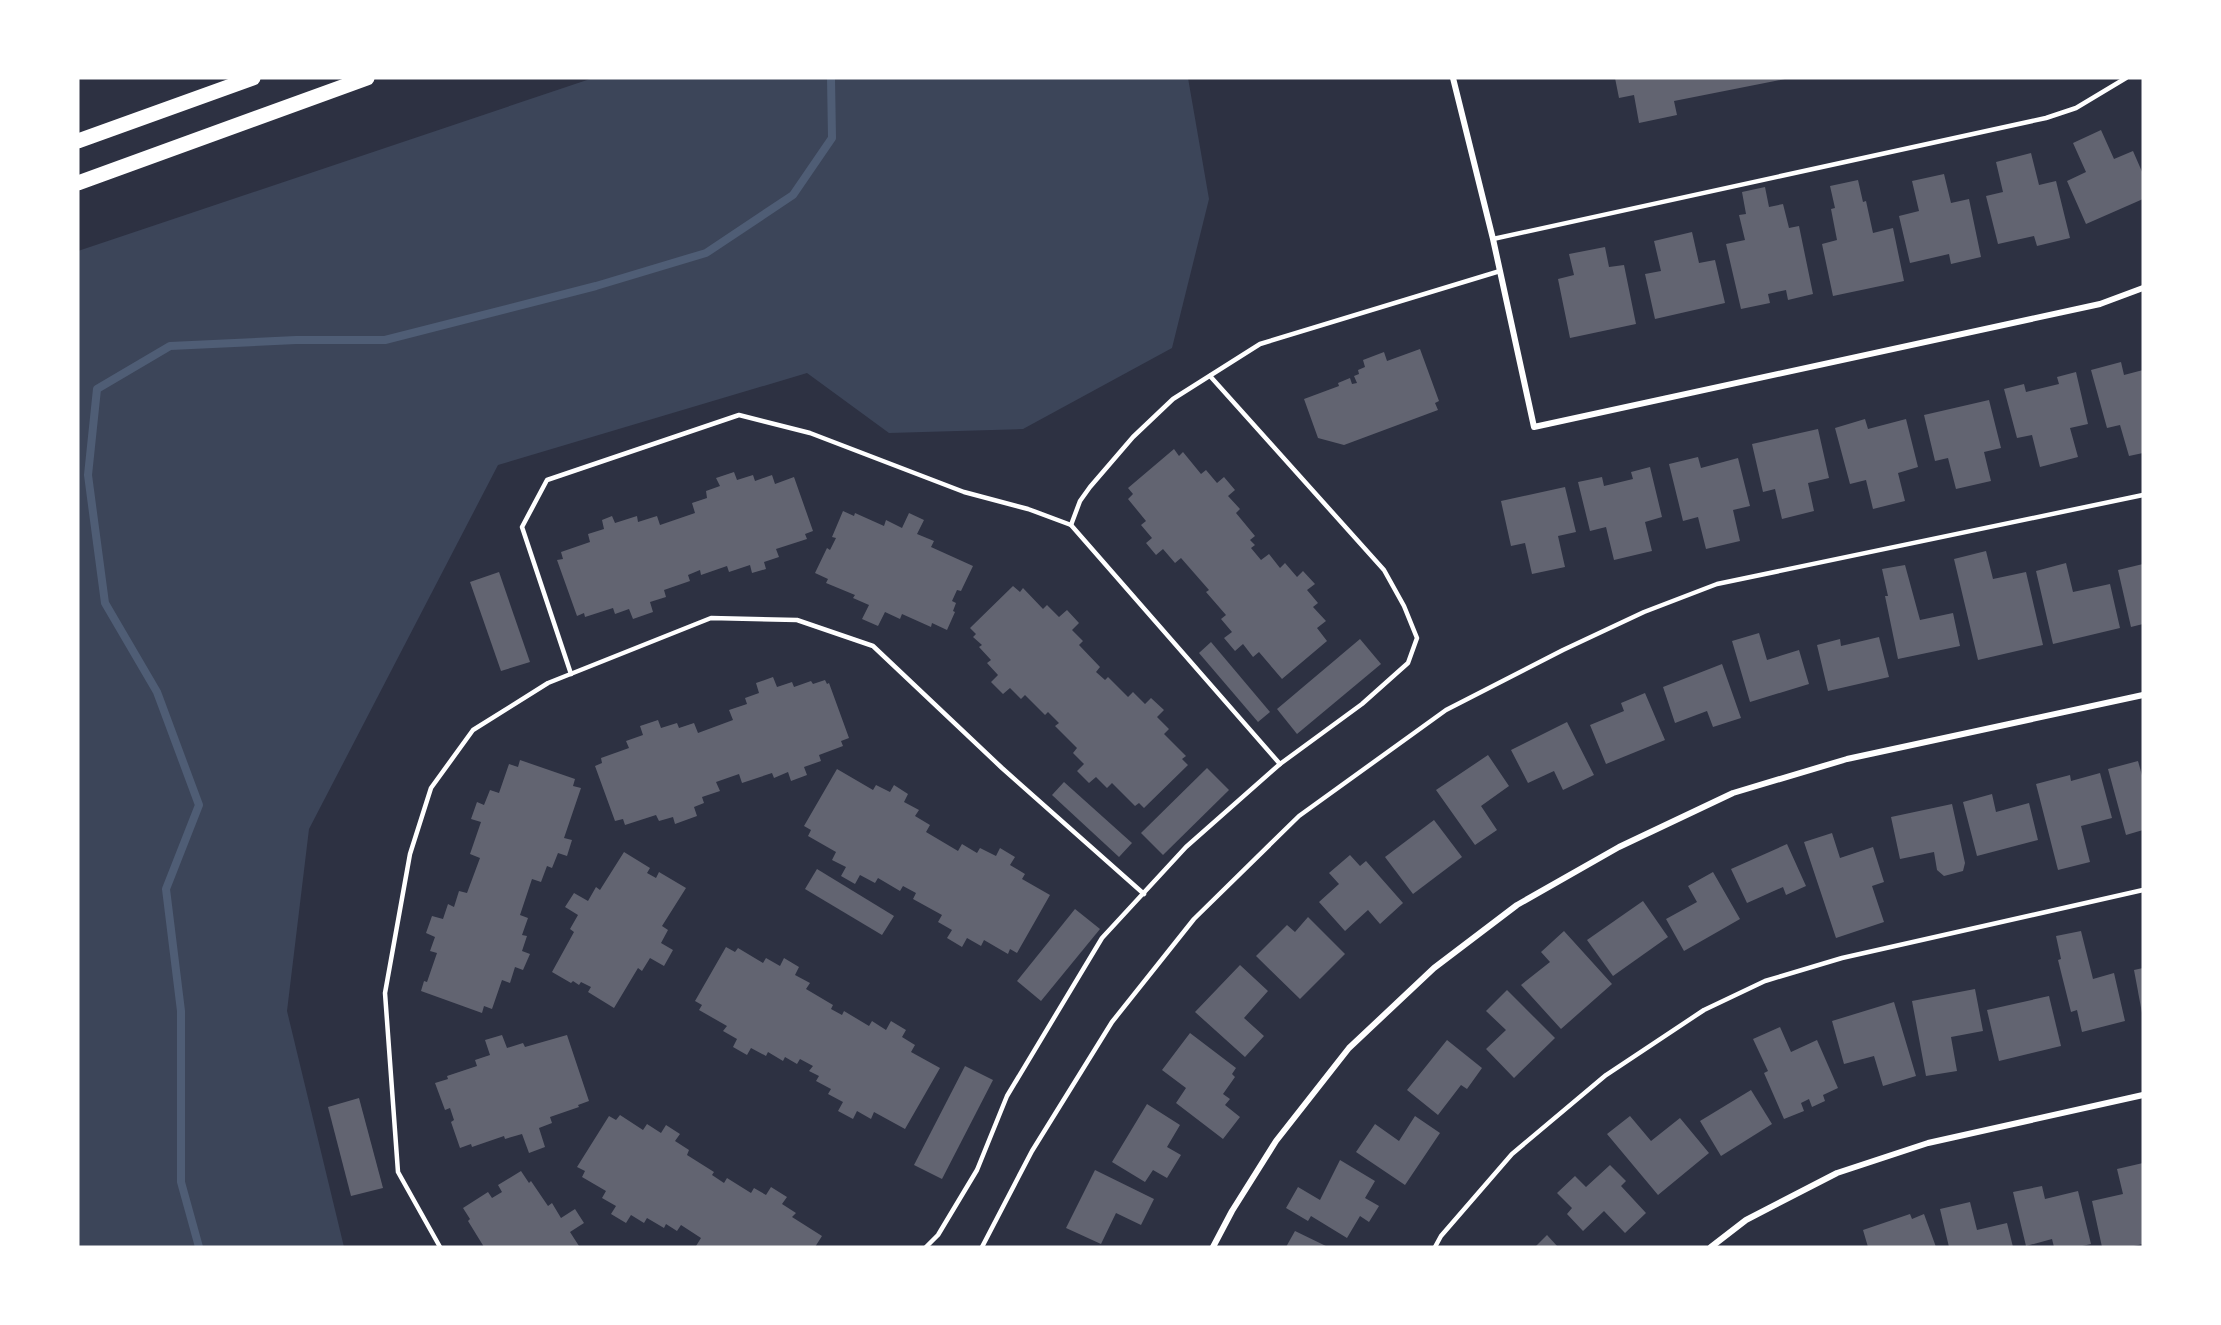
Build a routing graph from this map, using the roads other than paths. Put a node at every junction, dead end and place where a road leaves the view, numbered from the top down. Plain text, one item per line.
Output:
1 (253, 78) edge
2 (367, 78) edge
3 (1453, 78) edge
4 (2126, 78) edge
5 (78, 141) edge
6 (78, 183) edge
7 (1493, 239) junction
8 (1500, 271) junction
9 (2143, 288) edge
10 (1210, 376) junction
11 (2143, 495) edge
12 (1071, 525) junction
13 (571, 674) junction
14 (2143, 695) edge
15 (1280, 764) junction
16 (2143, 890) edge
17 (1144, 894) junction
18 (2143, 1095) edge
19 (440, 1247) edge
20 (926, 1247) edge
21 (982, 1247) edge
22 (1213, 1247) edge
23 (1435, 1247) edge
24 (1711, 1247) edge

1 - 5 main road
2 - 6 main road
3 - 7 street
4 - 7 lane
7 - 8 street
8 - 9 street
8 - 10 lane
10 - 12 lane
10 - 15 lane
11 - 21 lane
12 - 13 lane
12 - 15 lane
13 - 17 lane
13 - 19 lane
14 - 22 street
15 - 17 lane
16 - 23 lane
17 - 20 lane
18 - 24 street

